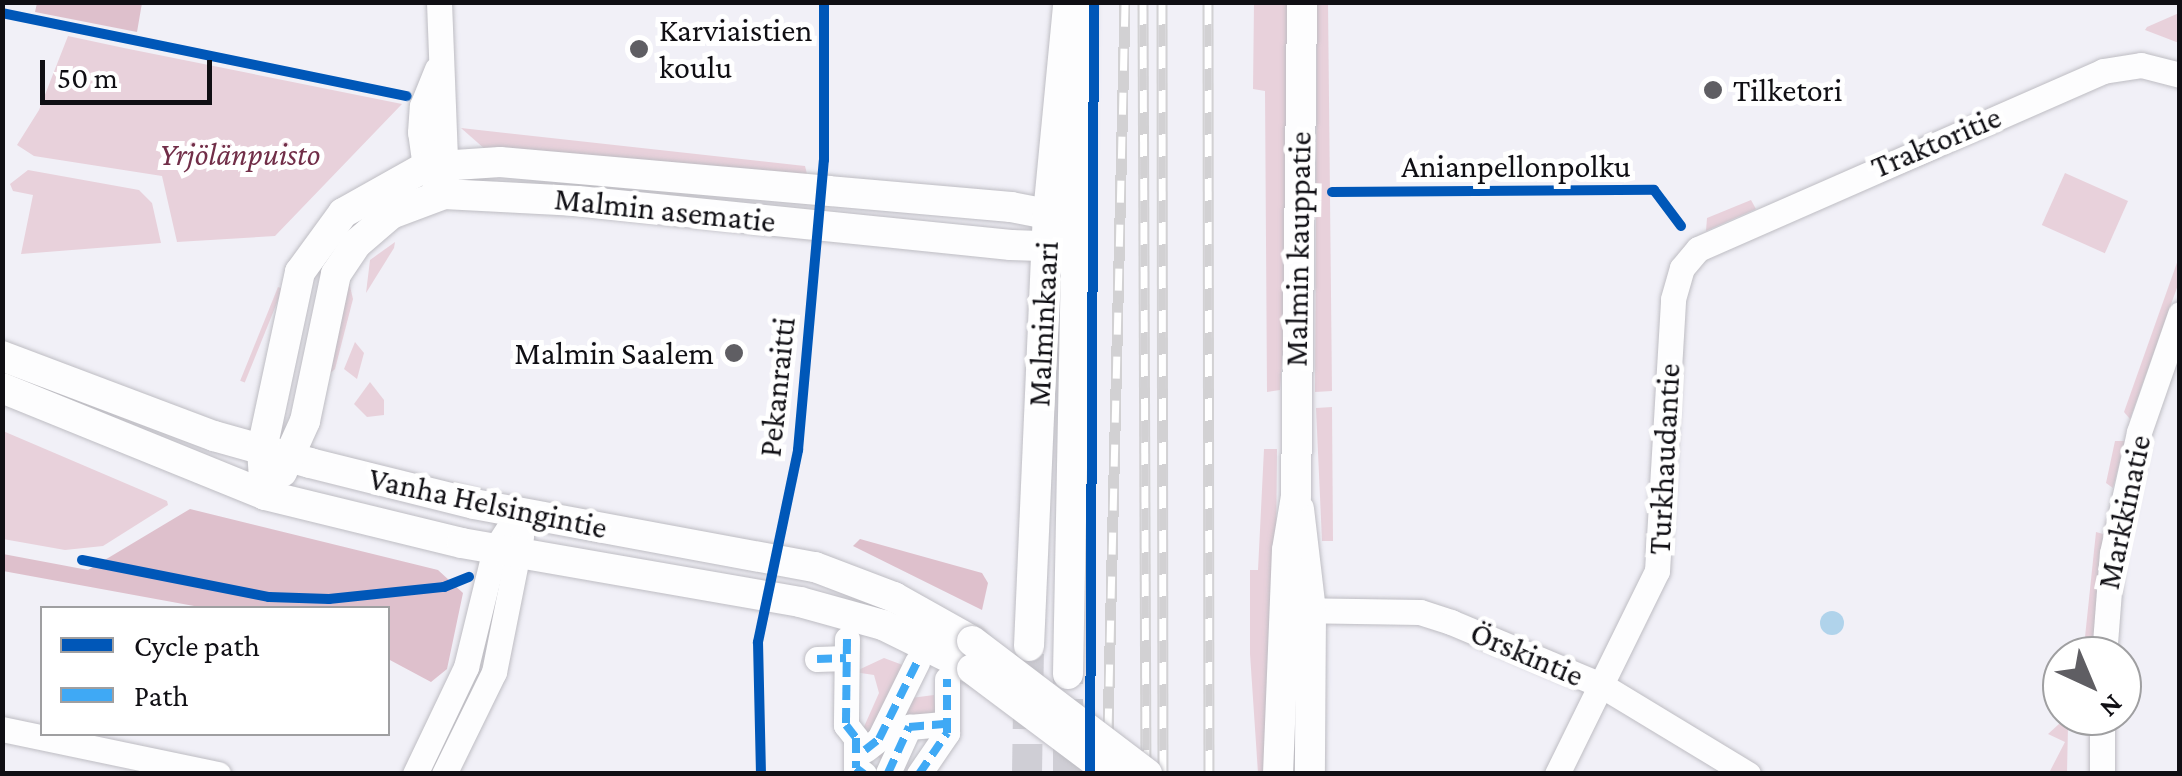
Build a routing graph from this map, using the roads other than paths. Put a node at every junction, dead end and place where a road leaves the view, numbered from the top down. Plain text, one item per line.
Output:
1 (439, 2) edge
2 (1069, 2) edge
3 (1081, 2) edge
4 (1302, 2) edge
5 (2180, 75) edge
6 (438, 164) junction
7 (444, 194) junction
8 (1048, 214) junction
9 (1075, 229) junction
10 (1047, 246) junction
11 (1698, 249) joint
12 (2180, 314) edge
13 (2, 356) edge
14 (2, 388) edge
15 (262, 449) junction
16 (292, 458) junction
17 (266, 495) junction
18 (519, 512) junction
19 (509, 551) junction
20 (1298, 610) junction
21 (2105, 636) edge
22 (1029, 646) tunnel mouth
23 (817, 658) dead end
24 (916, 662) dead end
25 (964, 663) junction
26 (1068, 674) tunnel mouth
27 (1601, 685) junction
28 (947, 724) junction
29 (2, 729) edge
30 (2102, 736) edge
31 (874, 762) edge
32 (218, 774) edge
33 (415, 774) edge
34 (444, 774) edge
35 (919, 774) edge
36 (1112, 774) edge
37 (1146, 774) edge
38 (1278, 774) edge
39 (1310, 774) edge
40 (1557, 774) edge
41 (1748, 774) edge
42 (2102, 774) edge

1 - 6 street
2 - 8 main road, Malminkaari
3 - 9 main road, Malminkaari
4 - 20 main road, Malmin kauppatie
5 - 11 street, Traktoritie
6 - 7 street
6 - 8 main road, Malmin asematie
6 - 15 main road
7 - 10 main road, Malmin asematie
7 - 16 main road, Malmin asematie
8 - 9 main road, Malmin asematie
8 - 10 main road, Malminkaari
9 - 10 main road
9 - 26 main road, Malminkaari
10 - 22 main road, Malminkaari
11 - 27 street, Turkhaudantie
12 - 21 street, Markkinatie
13 - 15 main road, Vanha Helsingintie
14 - 17 main road, Vanha Helsingintie
15 - 16 main road, Vanha Helsingintie
15 - 17 main road
16 - 17 main road, Malmin asematie
16 - 18 main road, Vanha Helsingintie
17 - 19 main road, Vanha Helsingintie
18 - 19 street
18 - 25 main road, Vanha Helsingintie
19 - 25 main road, Vanha Helsingintie
19 - 33 street
19 - 34 street
20 - 27 street, Örskintie
20 - 38 main road, Malmin kauppatie
20 - 39 main road, Malmin kauppatie
23 - 31 street
24 - 31 street
25 - 28 street
25 - 36 main road, bridge
25 - 37 main road, bridge
27 - 40 street, Turkhaudantie
27 - 41 street, Örskintie
28 - 31 street
28 - 35 street
29 - 32 street
30 - 42 street

